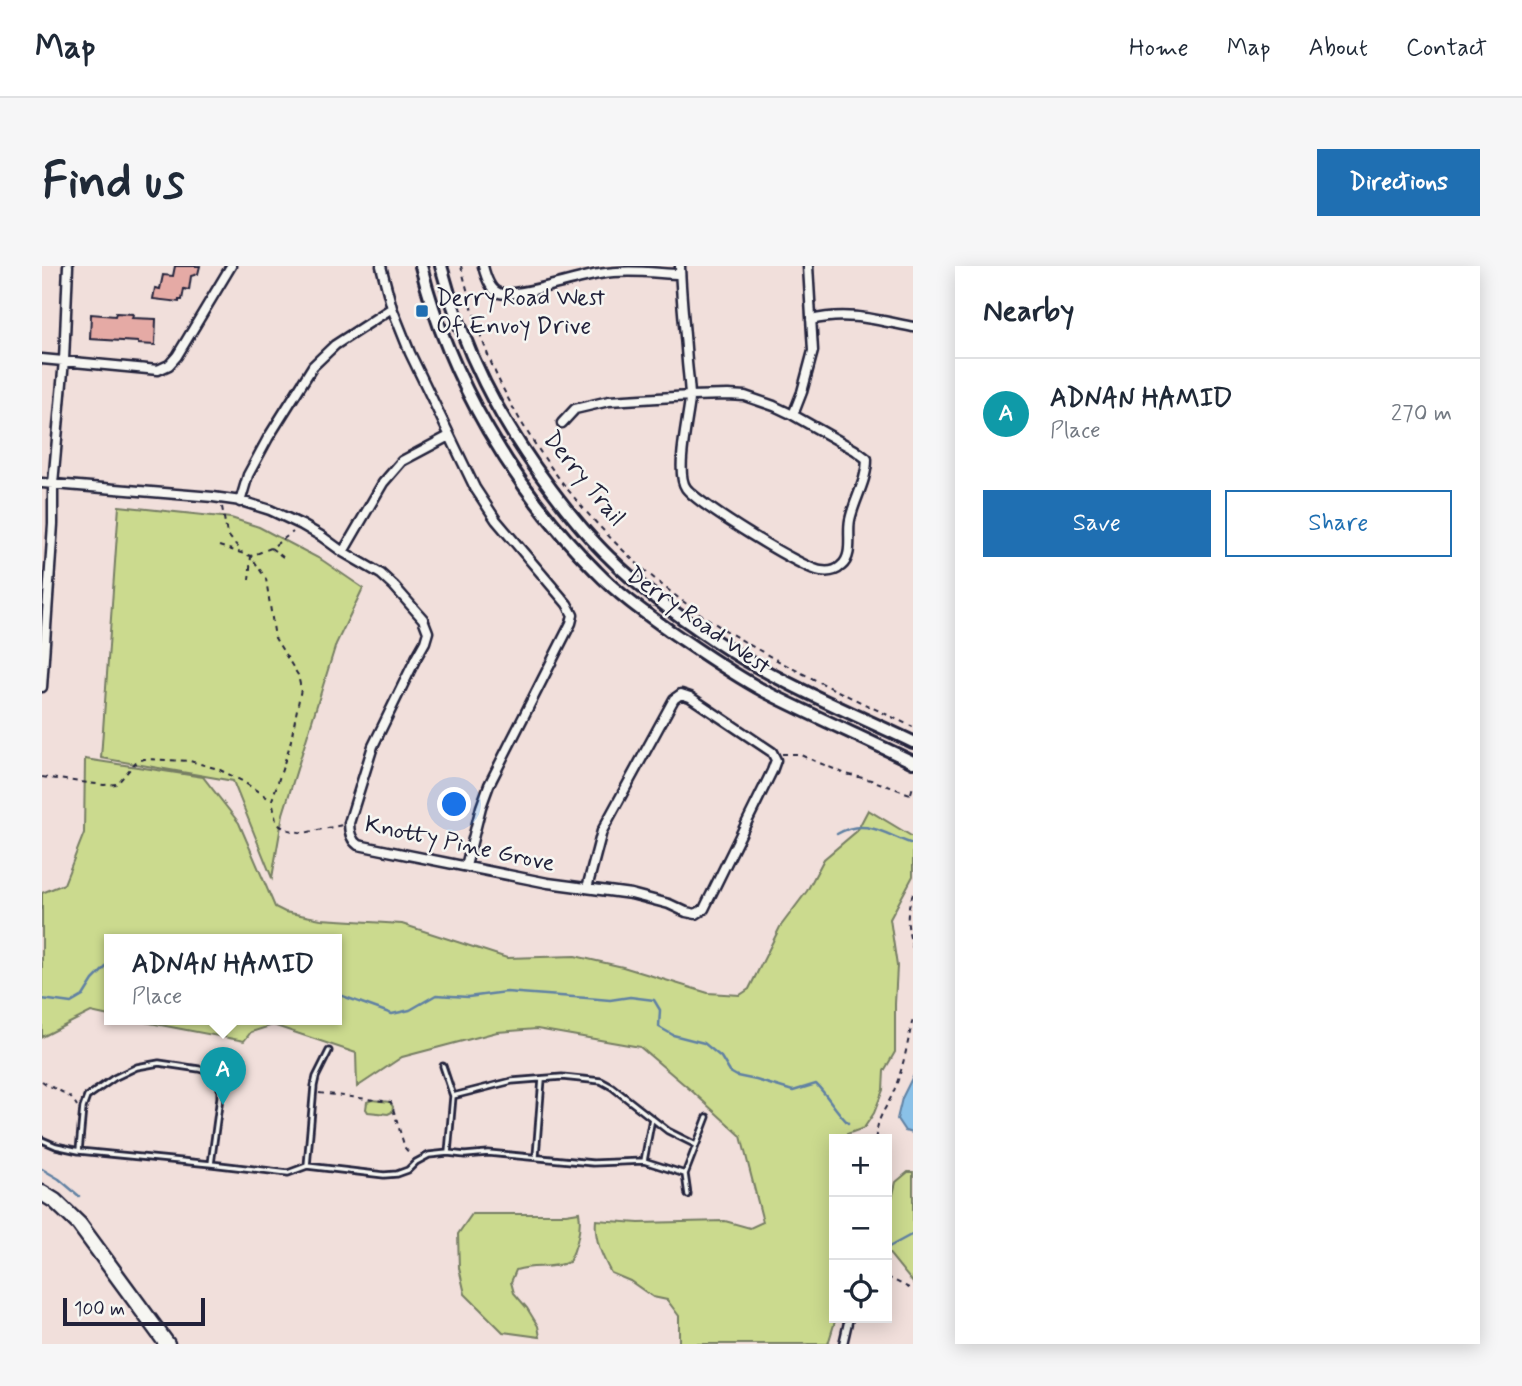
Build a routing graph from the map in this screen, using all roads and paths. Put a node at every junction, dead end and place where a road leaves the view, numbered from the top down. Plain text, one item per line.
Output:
1 (68, 266) edge
2 (231, 266) edge
3 (380, 266) edge
4 (421, 266) edge
5 (441, 266) edge
6 (461, 266) edge
7 (483, 266) edge
8 (808, 266) edge
9 (680, 270) edge
10 (392, 308) junction
11 (811, 320) junction
12 (913, 327) edge
13 (42, 359) edge
14 (64, 360) junction
15 (690, 396) junction
16 (793, 415) junction
17 (562, 423) dead end
18 (449, 436) junction
19 (42, 483) edge
20 (53, 484) junction
21 (222, 499) junction
22 (240, 502) junction
23 (302, 525) junction
24 (219, 545) dead end
25 (271, 548) junction
26 (343, 552) junction
27 (242, 553) junction
28 (251, 556) junction
29 (287, 560) dead end
30 (248, 580) dead end
31 (44, 605) edge
32 (42, 687) edge
33 (912, 726) edge
34 (913, 742) edge
35 (774, 755) junction
36 (913, 762) edge
37 (42, 777) edge
38 (913, 786) edge
39 (912, 794) edge
40 (272, 800) junction
41 (349, 823) junction
42 (466, 866) junction
43 (587, 888) junction
44 (913, 894) edge
45 (913, 949) edge
46 (913, 1018) edge
47 (329, 1051) dead end
48 (443, 1066) dead end
49 (542, 1079) junction
50 (42, 1081) edge
51 (313, 1093) junction
52 (453, 1096) junction
53 (83, 1115) junction
54 (707, 1117) dead end
55 (652, 1118) junction
56 (877, 1134) edge
57 (42, 1140) edge
58 (696, 1145) junction
59 (79, 1151) junction
60 (447, 1153) junction
61 (536, 1156) junction
62 (644, 1161) junction
63 (416, 1162) junction
64 (211, 1164) junction
65 (307, 1166) junction
66 (685, 1174) junction
67 (42, 1193) edge
68 (688, 1195) dead end
69 (892, 1280) edge
70 (913, 1290) edge
71 (848, 1323) edge
72 (167, 1344) edge
73 (843, 1344) edge

1 - 14 street
2 - 14 street
3 - 10 street
4 - 36 main road, Derry Road West
5 - 34 main road, Derry Road West
6 - 33 path, Derry Trail
7 - 9 street
8 - 11 street
9 - 15 street
10 - 18 street
10 - 22 street
11 - 12 street
11 - 16 street
13 - 14 street
14 - 20 street
15 - 16 street
15 - 16 street
15 - 17 street
18 - 26 street
18 - 42 street
19 - 20 street, Knotty Pine Grove
20 - 21 street, Knotty Pine Grove
20 - 31 street
21 - 22 street, Knotty Pine Grove
21 - 27 path
22 - 23 street, Knotty Pine Grove
23 - 25 path
23 - 26 street, Knotty Pine Grove
24 - 27 path
25 - 28 path
25 - 29 path
26 - 41 street, Knotty Pine Grove
27 - 28 path
28 - 30 path
28 - 40 path
31 - 32 street
35 - 39 path
35 - 43 street, Knotty Pine Grove
35 - 43 street
37 - 40 path
38 - 39 path
40 - 41 path
41 - 42 street, Knotty Pine Grove
42 - 43 street, Knotty Pine Grove
44 - 45 path
46 - 56 path
47 - 51 lane
48 - 52 lane
49 - 52 lane
49 - 55 lane
49 - 61 lane
50 - 53 path
51 - 63 path
51 - 65 lane
52 - 60 lane
53 - 59 lane
53 - 64 lane
54 - 58 lane
55 - 58 lane
55 - 62 lane
57 - 59 lane
58 - 66 lane
59 - 64 lane
60 - 61 lane
60 - 63 lane
61 - 62 lane
62 - 66 lane
63 - 65 lane
64 - 65 lane
66 - 68 lane
67 - 72 highway
69 - 70 path
71 - 73 street

